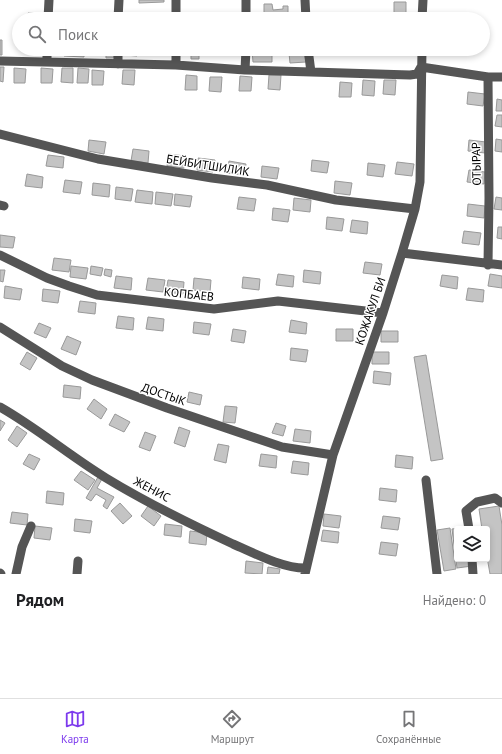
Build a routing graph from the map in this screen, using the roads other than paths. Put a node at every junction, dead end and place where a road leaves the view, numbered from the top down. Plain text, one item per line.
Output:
1 (49, 0) edge
2 (119, 0) edge
3 (176, 0) edge
4 (246, 0) edge
5 (305, 0) edge
6 (423, 0) edge
7 (48, 12) edge
8 (118, 12) edge
9 (176, 12) edge
10 (246, 12) edge
11 (306, 12) edge
12 (422, 12) edge
13 (47, 56) edge
14 (118, 56) edge
15 (176, 56) edge
16 (246, 56) edge
17 (309, 56) edge
18 (422, 56) edge
19 (0, 61) edge
20 (47, 62) junction
21 (118, 64) junction
22 (176, 65) junction
23 (421, 67) junction
24 (245, 70) junction
25 (311, 72) junction
26 (502, 76) edge
27 (488, 77) junction
28 (0, 134) edge
29 (415, 210) junction
30 (402, 253) junction
31 (0, 255) edge
32 (488, 265) junction
33 (502, 265) edge
34 (383, 313) junction
35 (0, 327) edge
36 (0, 407) edge
37 (333, 455) junction
38 (426, 480) dead end
39 (502, 503) edge
40 (31, 526) dead end
41 (468, 526) edge
42 (78, 561) dead end
43 (472, 562) edge
44 (305, 571) edge
45 (16, 574) edge
46 (77, 574) edge
47 (437, 574) edge
48 (473, 574) edge

1 - 7 street
2 - 8 street
3 - 9 street
4 - 10 street
5 - 11 street
6 - 12 street
13 - 20 street
14 - 21 street
15 - 22 street
16 - 24 street
17 - 25 street
18 - 23 street, КОЖАКУЛ БИ
19 - 20 street
20 - 21 street
21 - 22 street
22 - 24 street
23 - 25 street
23 - 27 street
23 - 29 street, КОЖАКУЛ БИ
24 - 25 street
26 - 27 street
27 - 32 street, ОТЫРАР
28 - 29 street, БЕЙБИТШИЛИК
29 - 30 street, КОЖАКУЛ БИ
30 - 32 street
30 - 34 street, КОЖАКУЛ БИ
31 - 34 street, КОПБАЕВ
32 - 33 street
34 - 37 street, КОЖАКУЛ БИ
35 - 37 street, ДОСТЫК
36 - 44 street, ЖЕНИС
37 - 44 street, КОЖАКУЛ БИ
38 - 47 street
39 - 41 street
40 - 45 street
42 - 46 street
43 - 48 street

